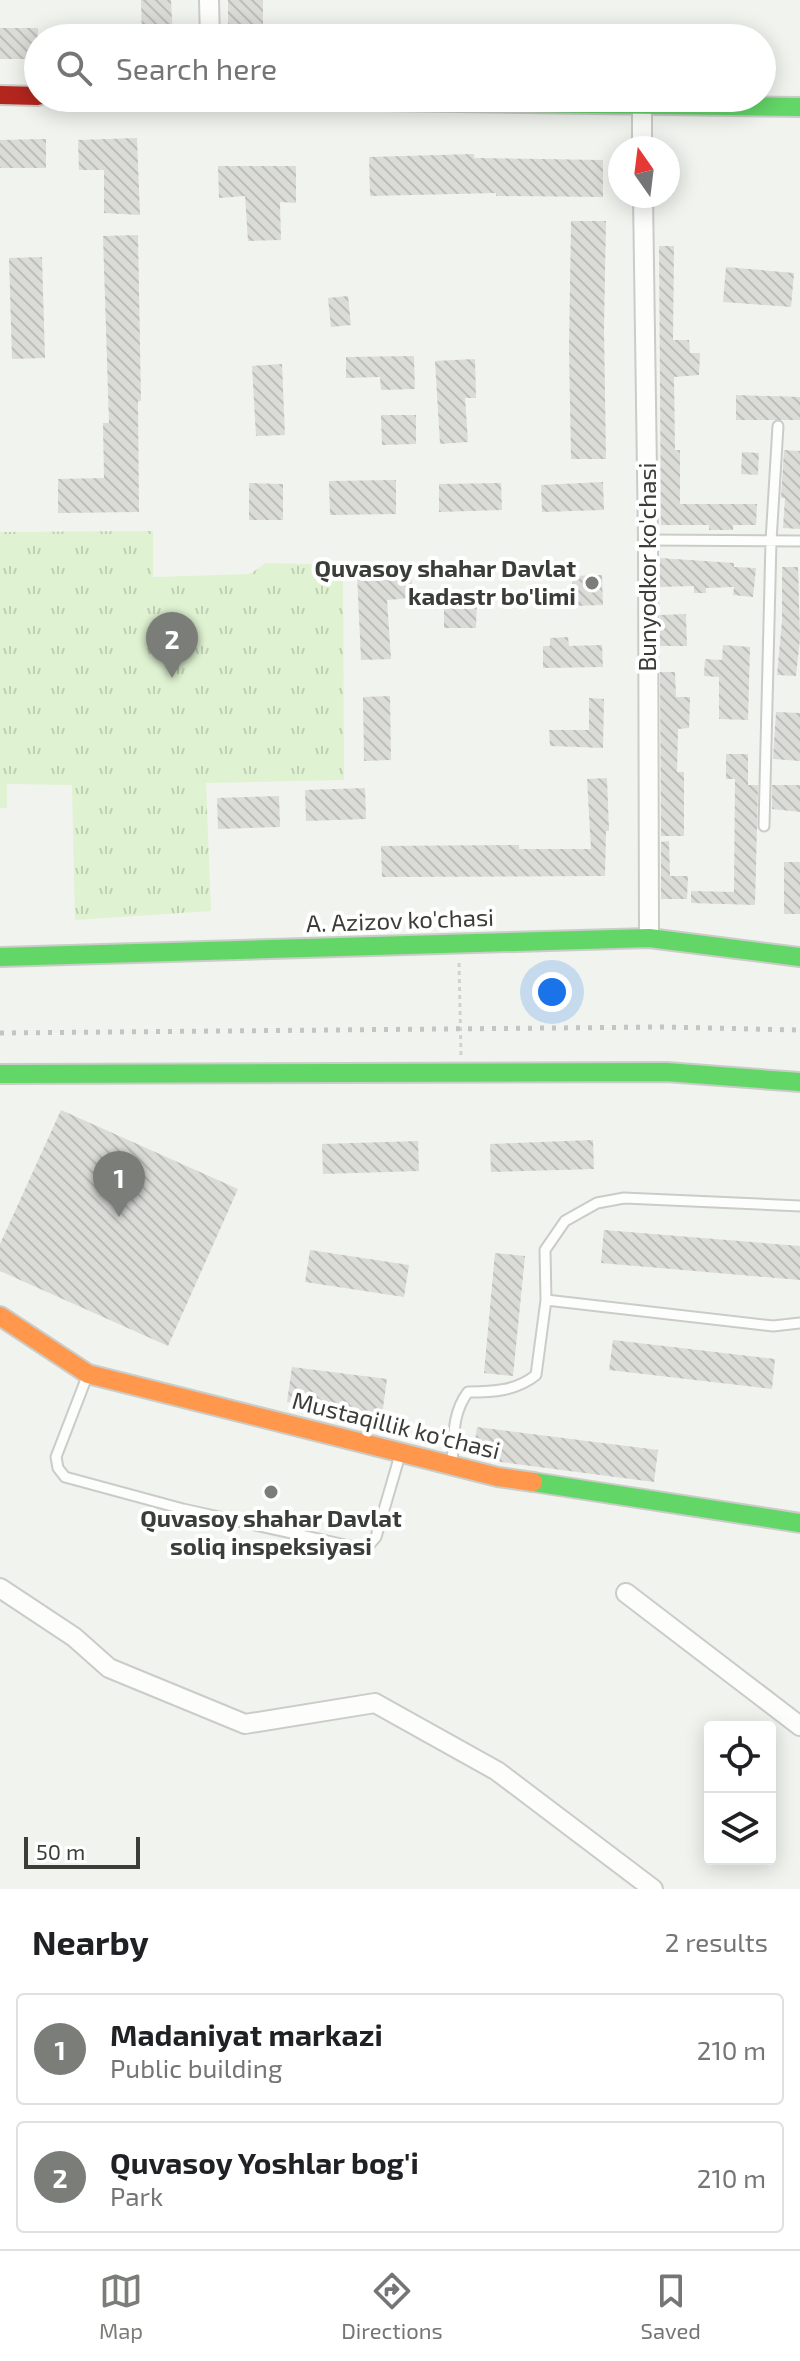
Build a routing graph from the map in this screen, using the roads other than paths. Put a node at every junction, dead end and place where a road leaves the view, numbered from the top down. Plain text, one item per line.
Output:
1 (209, 0) edge
2 (210, 24) edge
3 (0, 95) edge
4 (24, 96) edge
5 (776, 107) edge
6 (800, 107) edge
7 (642, 112) edge
8 (642, 136) edge
9 (643, 208) edge
10 (778, 426) dead end
11 (648, 540) junction
12 (771, 541) junction
13 (800, 541) edge
14 (764, 826) dead end
15 (649, 938) junction
16 (0, 957) edge
17 (800, 957) edge
18 (0, 1074) edge
19 (800, 1082) edge
20 (800, 1206) edge
21 (546, 1300) junction
22 (0, 1316) edge
23 (800, 1323) edge
24 (88, 1374) junction
25 (401, 1452) junction
26 (452, 1465) junction
27 (800, 1523) edge
28 (0, 1588) edge
29 (626, 1593) dead end
30 (800, 1726) edge
31 (653, 1889) edge

1 - 2 street
3 - 4 street
5 - 6 street
7 - 8 street
9 - 11 street, Bunyodkor ko'chasi
10 - 12 lane
11 - 12 lane
11 - 15 street, Bunyodkor ko'chasi
12 - 13 lane
12 - 14 lane
15 - 16 street, A. Azizov ko'chasi
15 - 17 street, A. Azizov ko'chasi
18 - 19 street
20 - 21 lane
21 - 23 lane
21 - 26 lane
22 - 24 street, Mustaqillik ko'chasi
24 - 25 street, Mustaqillik ko'chasi
24 - 25 lane
25 - 26 street, Mustaqillik ko'chasi
26 - 27 street, Mustaqillik ko'chasi
28 - 31 street
29 - 30 street

